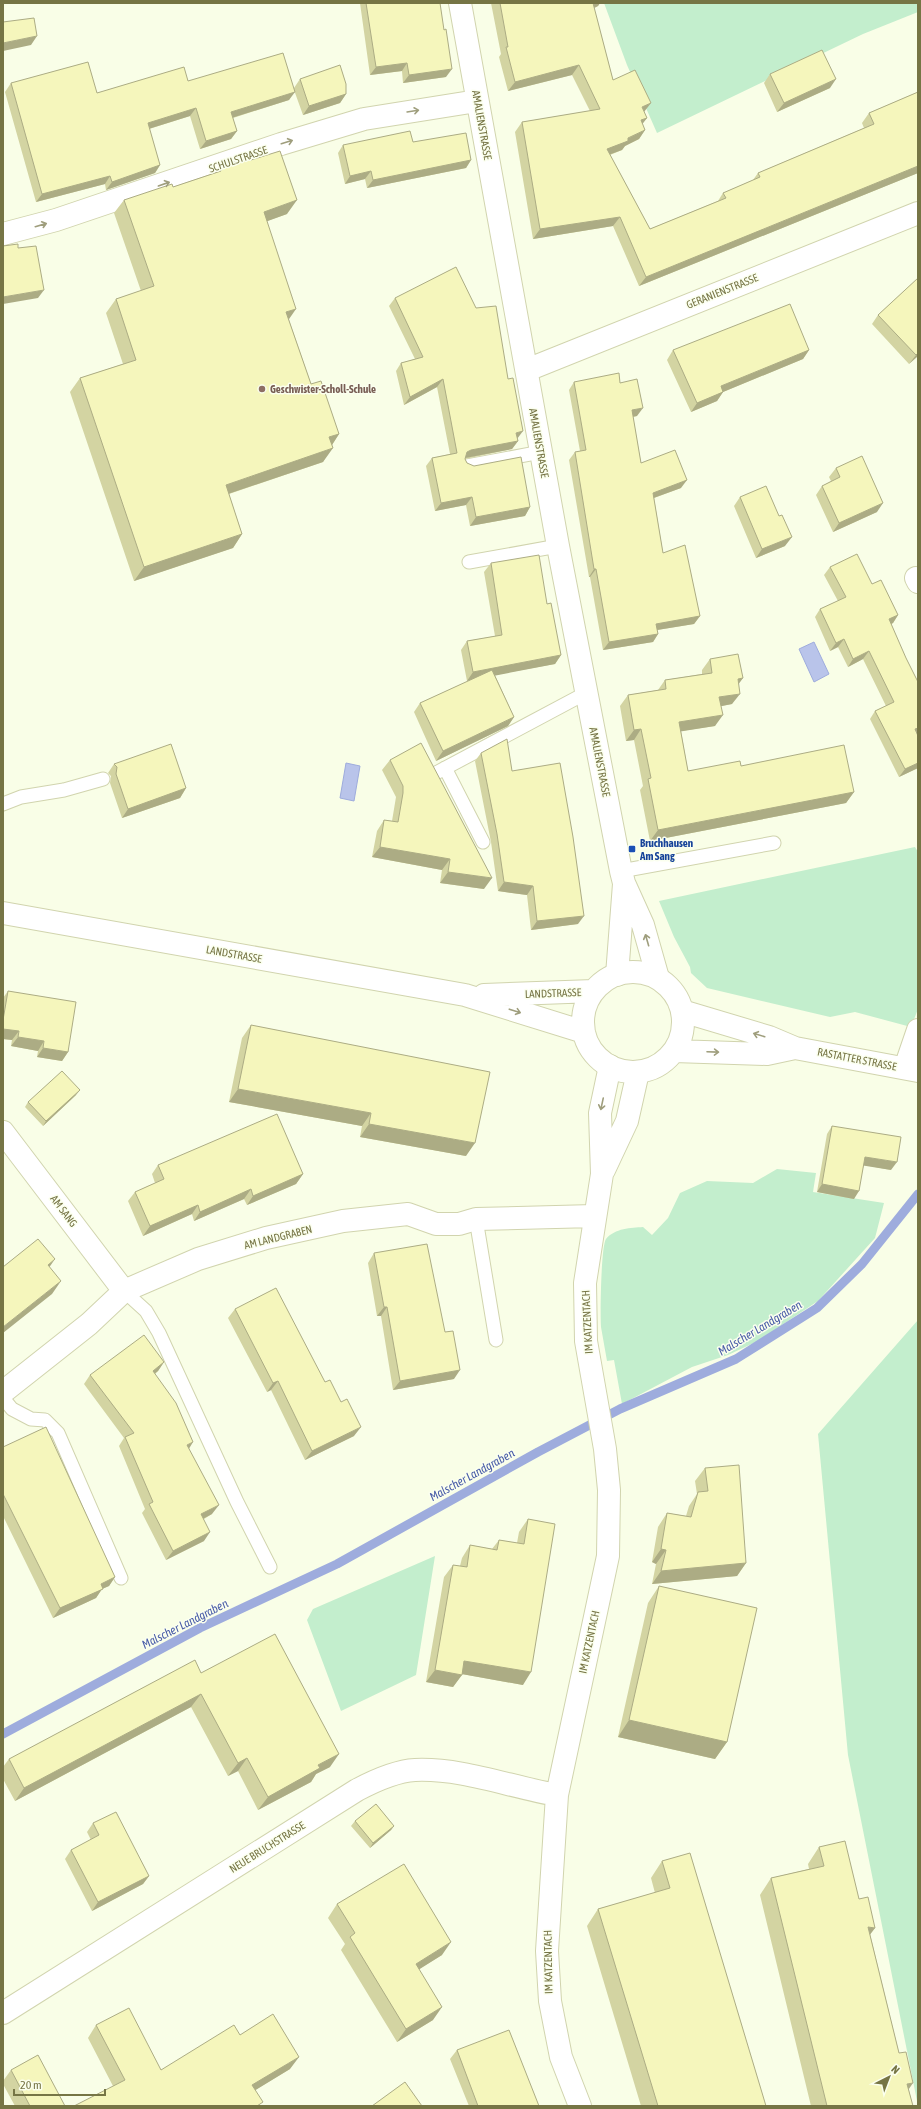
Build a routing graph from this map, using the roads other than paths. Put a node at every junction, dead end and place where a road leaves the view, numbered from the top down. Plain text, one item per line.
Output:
1 (460, 3) edge
2 (477, 101) junction
3 (918, 213) edge
4 (3, 234) edge
5 (527, 370) junction
6 (541, 452) junction
7 (467, 466) edge
8 (558, 546) junction
9 (469, 562) dead end
10 (586, 693) junction
11 (103, 779) dead end
12 (3, 804) edge
13 (483, 842) dead end
14 (774, 843) dead end
15 (623, 877) junction
16 (3, 913) edge
17 (617, 974) junction
18 (658, 978) junction
19 (594, 991) junction
20 (465, 995) junction
21 (682, 1011) junction
22 (918, 1030) edge
23 (584, 1032) junction
24 (795, 1048) junction
25 (674, 1051) junction
26 (610, 1066) junction
27 (911, 1069) edge
28 (638, 1072) junction
29 (3, 1132) edge
30 (602, 1174) junction
31 (594, 1216) junction
32 (476, 1219) junction
33 (124, 1291) junction
34 (496, 1340) dead end
35 (3, 1392) edge
36 (3, 1398) edge
37 (270, 1567) dead end
38 (121, 1578) dead end
39 (557, 1795) junction
40 (3, 2013) edge
41 (580, 2106) edge

1 - 2 street, AMALIENSTRASSE
4 -> 2 street, SCHULSTRASSE
2 - 5 street, AMALIENSTRASSE
3 - 5 street, GERANIENSTRASSE
5 - 6 street, AMALIENSTRASSE
6 - 7 lane
6 - 8 street, AMALIENSTRASSE
8 - 9 lane
8 - 10 street, AMALIENSTRASSE
10 - 13 lane
10 - 15 street, AMALIENSTRASSE
11 - 12 lane
14 - 15 lane
15 - 17 street, AMALIENSTRASSE
18 -> 15 street, AMALIENSTRASSE
16 - 20 street, LANDSTRASSE
17 - 18 street
17 - 19 street
18 - 21 street
19 - 20 street, LANDSTRASSE
19 - 23 street
20 -> 23 street, LANDSTRASSE
24 -> 21 street, RASTATTER STRASSE
21 - 25 street
22 - 27 street
23 - 26 street
25 -> 24 street, RASTATTER STRASSE
24 - 27 street, RASTATTER STRASSE
25 - 28 street
26 - 28 street
26 -> 30 street, IM KATZENTACH
28 - 30 street, IM KATZENTACH
29 - 33 street, AM SANG
30 - 31 street, IM KATZENTACH
31 - 32 street, AM LANDGRABEN
31 - 39 street, IM KATZENTACH
32 - 33 street, AM LANDGRABEN
32 - 34 lane
33 - 35 street, AM LANDGRABEN
33 - 37 lane
36 - 38 lane
39 - 40 street, NEUE BRUCHSTRASSE
39 - 41 street, IM KATZENTACH

